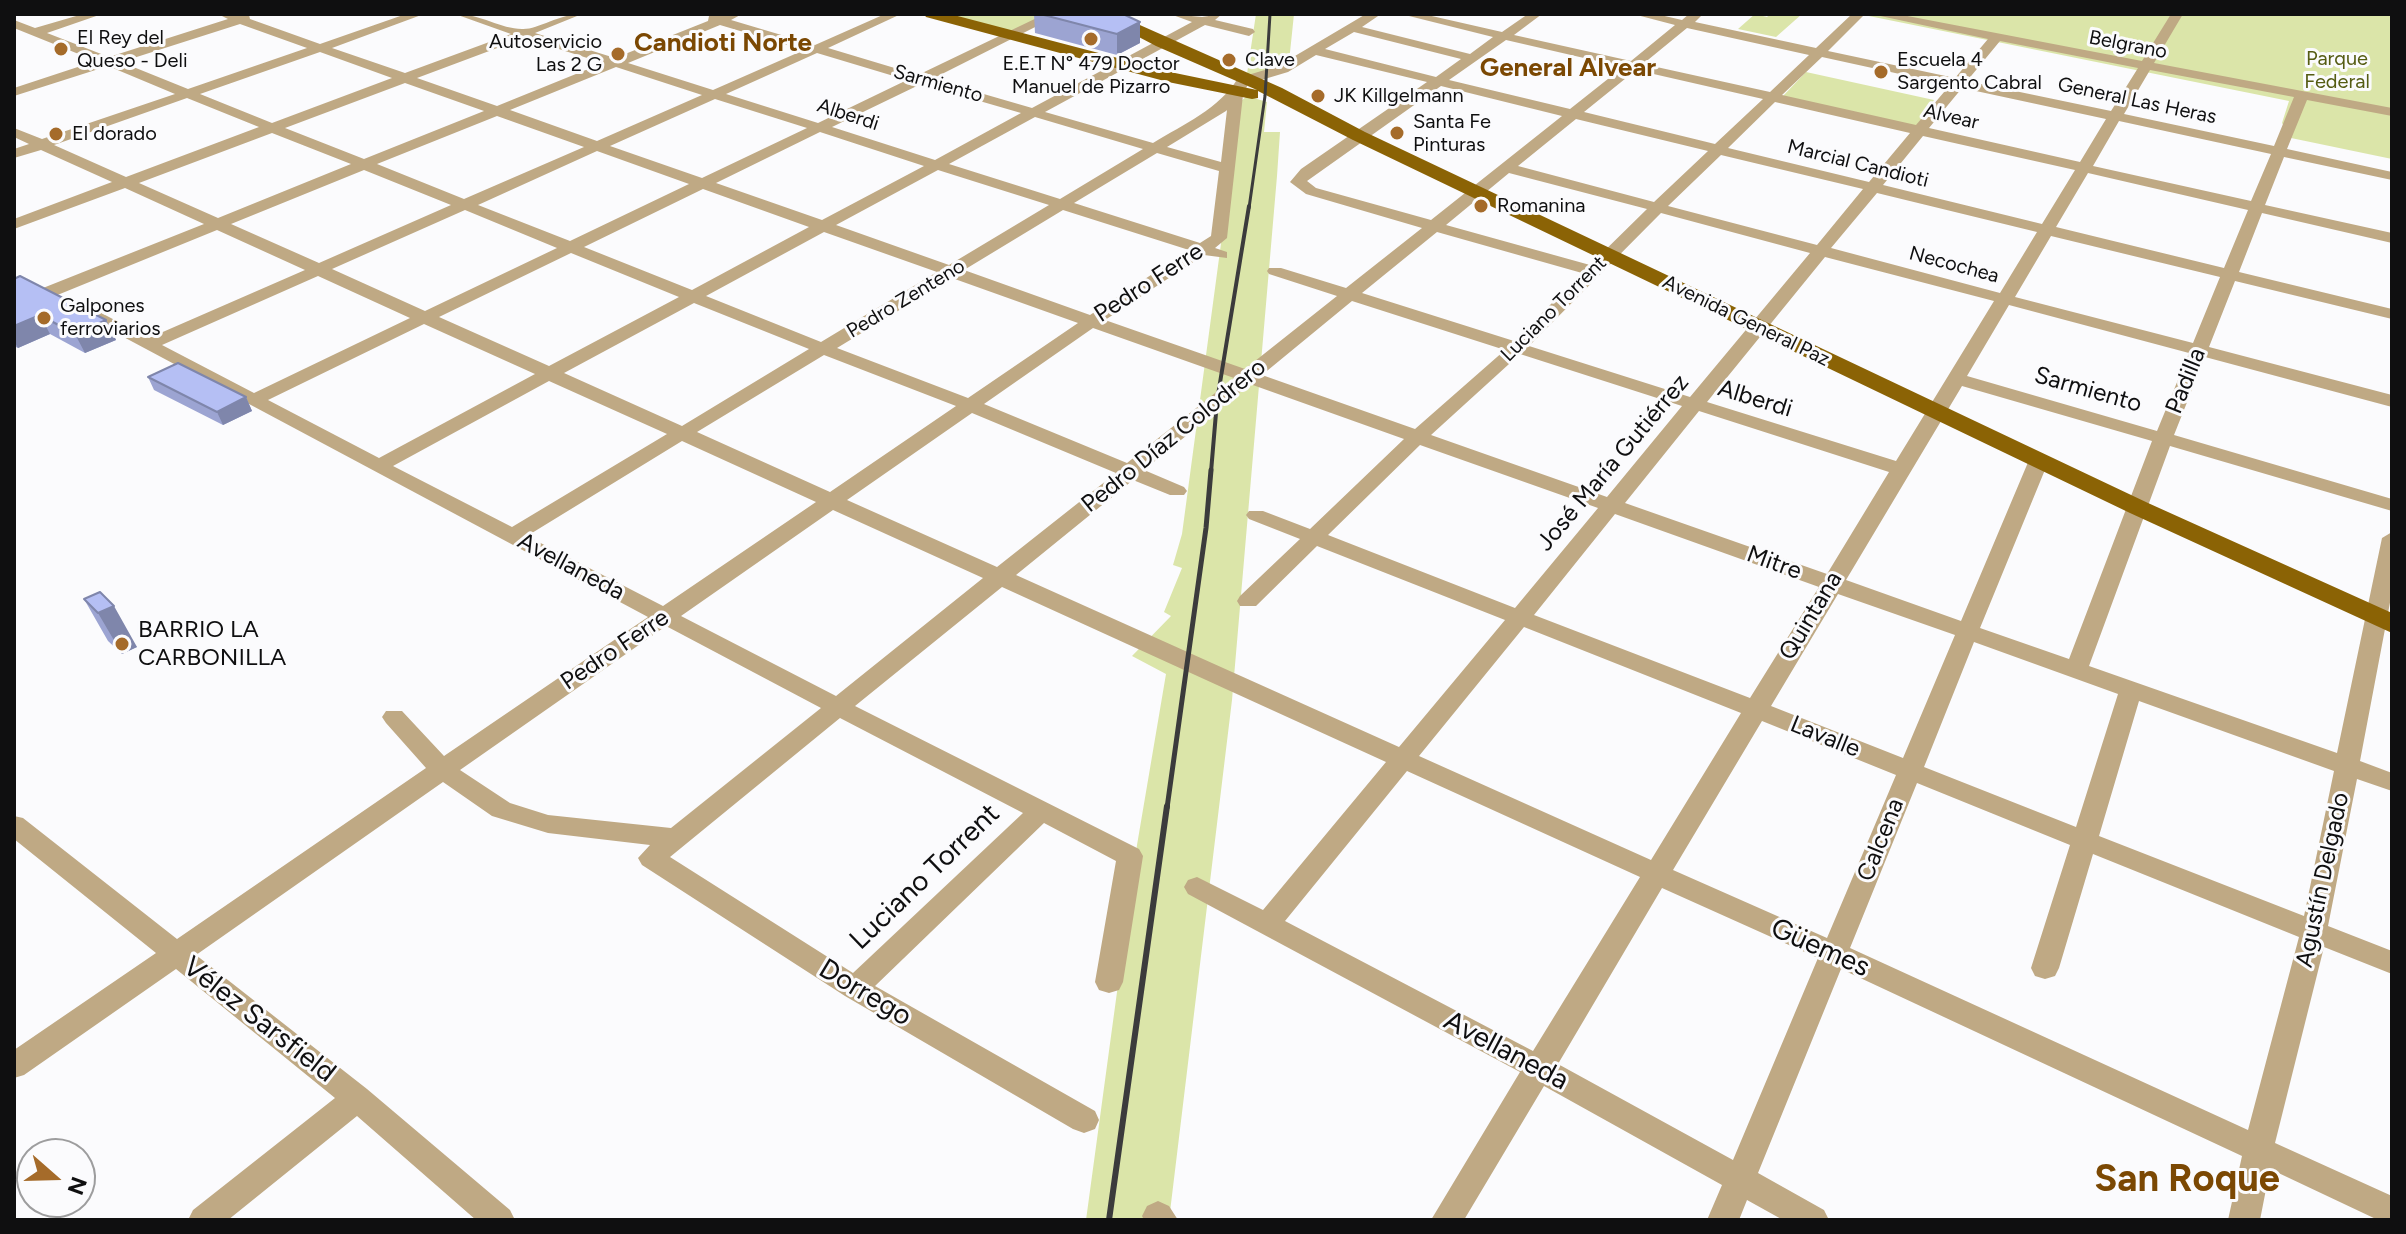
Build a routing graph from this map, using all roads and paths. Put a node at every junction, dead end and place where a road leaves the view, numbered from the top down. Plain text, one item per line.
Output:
1 (96, 14) edge
2 (224, 14) edge
3 (257, 14) edge
4 (418, 14) edge
5 (461, 14) edge
6 (576, 14) edge
7 (695, 14) edge
8 (736, 14) edge
9 (895, 14) edge
10 (932, 14) edge
11 (1055, 14) edge
12 (1103, 14) edge
13 (1176, 14) edge
14 (1375, 14) edge
15 (1407, 14) edge
16 (1536, 14) edge
17 (1639, 14) edge
18 (1859, 14) edge
19 (2177, 14) edge
20 (1883, 15) edge
21 (1210, 17) edge
22 (1691, 19) edge
23 (240, 20) junction
24 (719, 21) junction
25 (14, 24) edge
26 (1352, 28) junction
27 (1249, 32) dead end
28 (34, 33) junction
29 (522, 34) junction
30 (1011, 35) junction
31 (1504, 36) junction
32 (1996, 37) junction
33 (14, 39) edge
34 (1162, 43) junction
35 (317, 48) junction
36 (816, 49) junction
37 (1315, 51) junction
38 (1818, 52) junction
39 (1472, 58) junction
40 (108, 61) junction
41 (1296, 61) junction
42 (613, 64) junction
43 (1122, 65) junction
44 (1634, 65) junction
45 (2145, 66) junction
46 (405, 78) junction
47 (921, 79) junction
48 (1439, 81) junction
49 (1959, 83) junction
50 (1282, 86) dead end
51 (1240, 89) junction
52 (14, 92) edge
53 (187, 93) junction
54 (712, 94) junction
55 (1772, 97) junction
56 (2301, 97) junction
57 (497, 111) junction
58 (1034, 112) junction
59 (1573, 114) junction
60 (2392, 115) edge
61 (2115, 116) junction
62 (273, 127) junction
63 (820, 129) junction
64 (1920, 131) junction
65 (14, 132) edge
66 (1359, 136) junction
67 (41, 144) junction
68 (597, 146) junction
69 (1154, 147) junction
70 (1716, 150) junction
71 (2281, 152) junction
72 (14, 154) edge
73 (365, 165) junction
74 (935, 166) junction
75 (1507, 168) junction
76 (2083, 168) junction
77 (1227, 169) junction
78 (2392, 176) edge
79 (125, 183) junction
80 (704, 184) junction
81 (1873, 189) junction
82 (1477, 192) junction
83 (463, 203) junction
84 (1063, 204) junction
85 (2258, 208) junction
86 (1656, 209) junction
87 (14, 224) edge
88 (218, 224) junction
89 (821, 225) junction
90 (1433, 227) junction
91 (2044, 230) junction
92 (2392, 238) edge
93 (571, 246) junction
94 (1214, 247) junction
95 (1821, 253) junction
96 (1608, 255) junction
97 (318, 269) junction
98 (1275, 271) dead end
99 (1592, 271) junction
100 (950, 272) junction
101 (2229, 274) junction
102 (694, 295) junction
103 (1348, 295) junction
104 (2002, 301) junction
105 (2392, 314) edge
106 (422, 317) junction
107 (1089, 323) junction
108 (1758, 327) junction
109 (148, 345) junction
110 (824, 349) junction
111 (1516, 349) junction
112 (2199, 350) junction
113 (547, 375) junction
114 (1246, 377) junction
115 (1955, 378) junction
116 (253, 400) junction
117 (2392, 401) edge
118 (970, 405) junction
119 (1695, 405) junction
120 (1934, 411) junction
121 (683, 434) junction
122 (1417, 437) junction
123 (2163, 438) junction
124 (2039, 460) junction
125 (378, 466) junction
126 (1900, 469) junction
127 (1130, 472) junction
128 (1177, 491) dead end
129 (832, 503) junction
130 (2392, 505) edge
131 (1611, 506) junction
132 (2139, 508) junction
133 (1256, 515) dead end
134 (512, 536) junction
135 (1314, 537) junction
136 (2392, 538) edge
137 (999, 578) junction
138 (1831, 584) junction
139 (1248, 601) dead end
140 (665, 616) junction
141 (1519, 616) junction
142 (2384, 620) edge
143 (1966, 632) junction
144 (2076, 670) junction
145 (2131, 690) junction
146 (837, 707) junction
147 (1755, 709) junction
148 (394, 717) dead end
149 (1403, 761) junction
150 (2348, 767) junction
151 (441, 769) junction
152 (1910, 771) junction
153 (2392, 782) edge
154 (1040, 812) junction
155 (18, 834) edge
156 (674, 838) junction
157 (2084, 839) junction
158 (651, 858) joint
159 (1655, 874) junction
160 (1197, 887) dead end
161 (1268, 923) junction
162 (2314, 931) junction
163 (175, 953) junction
164 (1835, 954) junction
165 (2392, 963) edge
166 (2045, 968) dead end
167 (1109, 982) dead end
168 (855, 988) junction
169 (14, 1066) edge
170 (1541, 1069) junction
171 (357, 1098) junction
172 (1084, 1120) dead end
173 (2258, 1151) junction
174 (1739, 1180) junction
175 (2392, 1211) edge
176 (204, 1220) edge
177 (499, 1220) edge
178 (1447, 1220) edge
179 (1723, 1220) edge
180 (1813, 1220) edge
181 (2244, 1220) edge

1 - 28 street
2 - 23 street, Mitre
3 - 23 street
4 - 35 street
5 - 29 street, Alberdi
6 - 29 street
7 - 24 street, Sarmiento
8 - 24 street
9 - 36 street
10 - 30 main road
11 - 30 street
12 - 34 main road
13 - 21 street
14 - 26 street, Pedro Zenteno
15 - 31 street, Alvear
16 - 31 street
17 - 22 street, General Las Heras
18 - 38 street, Luciano Torrent
19 - 45 street, Quintana
20 - 32 street, Belgrano
21 - 27 street
21 - 34 street
22 - 38 street, General Las Heras
22 - 44 street, Pedro Díaz Colodrero
23 - 35 street, Mitre
23 - 40 street
24 - 36 street, Sarmiento
24 - 42 street
25 - 28 street
26 - 37 street, Pedro Zenteno
26 - 39 street
28 - 33 street
28 - 40 street
29 - 42 street, Alberdi
29 - 46 street
30 - 43 main road
30 - 47 street
31 - 39 street
31 - 44 street, Alvear
32 - 45 street, Belgrano
32 - 49 street, José María Gutiérrez
34 - 43 street
34 - 51 main road
35 - 46 street, Mitre
35 - 53 street
36 - 47 street, Sarmiento
36 - 54 street
37 - 41 street, Pedro Zenteno
37 - 48 street, Marcial Candioti
38 - 49 street, General Las Heras
38 - 55 street, Luciano Torrent
39 - 48 street
40 - 52 street
40 - 53 street
41 - 50 street
41 - 51 street, Pedro Zenteno
42 - 54 street, Alberdi
42 - 57 street
43 - 51 main road
43 - 58 street
44 - 55 street, Alvear
44 - 59 street, Pedro Díaz Colodrero
45 - 56 street, Belgrano
45 - 61 street, Quintana
46 - 57 street, Mitre
46 - 62 street
47 - 58 street, Sarmiento
47 - 63 street
48 - 59 street, Marcial Candioti
48 - 66 street
49 - 61 street, General Las Heras
49 - 64 street, José María Gutiérrez
51 - 66 main road, Avenida General Paz
51 - 69 street, Pedro Zenteno
51 - 77 street
53 - 62 street
53 - 67 street
54 - 63 street, Alberdi
54 - 68 street
55 - 64 street, Alvear
55 - 70 street, Luciano Torrent
56 - 60 street, Belgrano
56 - 71 street, Padilla
57 - 68 street, Mitre
57 - 73 street
58 - 69 street, Sarmiento
58 - 74 street
59 - 70 street, Marcial Candioti
59 - 75 street, Pedro Díaz Colodrero
61 - 71 street, General Las Heras
61 - 76 street, Quintana
62 - 73 street
62 - 79 street
63 - 74 street, Alberdi
63 - 80 street
64 - 76 street, Alvear
64 - 81 street, José María Gutiérrez
65 - 67 street, Güemes
66 - 82 main road, Avenida General Paz
66 - 90 street
67 - 72 street
67 - 79 street, Güemes
68 - 80 street, Mitre
68 - 83 street
69 - 77 street, Sarmiento
69 - 84 street, Pedro Zenteno
70 - 81 street, Marcial Candioti
70 - 86 street, Luciano Torrent
71 - 78 street, General Las Heras
71 - 85 street, Padilla
73 - 83 street
73 - 88 street
74 - 84 street, Alberdi
74 - 89 street
75 - 82 street, Pedro Díaz Colodrero
75 - 86 street, Necochea
76 - 85 street, Alvear
76 - 91 street, Quintana
77 - 94 street
79 - 87 street
79 - 88 street, Güemes
80 - 89 street, Mitre
80 - 93 street
81 - 91 street, Marcial Candioti
81 - 95 street, José María Gutiérrez
82 - 90 street, Pedro Díaz Colodrero
82 - 96 main road, Avenida General Paz
83 - 93 street
83 - 97 street
84 - 94 street, Alberdi
84 - 100 street, Pedro Zenteno
85 - 92 street, Alvear
85 - 101 street, Padilla
86 - 95 street, Necochea
86 - 96 street, Luciano Torrent
88 - 97 street, Güemes
88 - 109 street, Avellaneda
89 - 100 street, Mitre
89 - 102 street
90 - 99 street
90 - 103 street, Pedro Díaz Colodrero
91 - 101 street, Marcial Candioti
91 - 104 street, Quintana
93 - 102 street
93 - 106 street
94 - 107 street, Pedro Ferre
95 - 104 street, Necochea
95 - 108 street, José María Gutiérrez
96 - 99 street, Luciano Torrent
96 - 108 main road, Avenida General Paz
97 - 106 street, Güemes
97 - 109 street
98 - 103 street, Alberdi
99 - 111 street, Luciano Torrent
100 - 107 street, Mitre
100 - 110 street, Pedro Zenteno
101 - 105 street, Marcial Candioti
101 - 112 street, Padilla
102 - 110 street
102 - 113 street
103 - 111 street, Alberdi
103 - 114 street, Pedro Díaz Colodrero
104 - 112 street, Necochea
104 - 115 street, Quintana
106 - 113 street, Güemes
106 - 116 street
107 - 114 street, Mitre
107 - 118 street, Pedro Ferre
108 - 119 street, José María Gutiérrez
108 - 120 main road, Avenida General Paz
109 - 116 street, Avellaneda
110 - 118 street
110 - 121 street, Pedro Zenteno
111 - 119 street, Alberdi
111 - 122 street, Luciano Torrent
112 - 117 street, Necochea
112 - 123 street, Padilla
113 - 121 street, Güemes
113 - 125 street
114 - 122 street, Mitre
114 - 127 street, Pedro Díaz Colodrero
115 - 120 street, Quintana
115 - 123 street, Sarmiento
116 - 125 street, Avellaneda
118 - 127 street
118 - 129 street, Pedro Ferre
119 - 126 street, Alberdi
119 - 131 street, José María Gutiérrez
120 - 124 main road, Avenida General Paz
120 - 126 street, Quintana
121 - 129 street, Güemes
121 - 134 street, Pedro Zenteno
122 - 131 street, Mitre
122 - 135 street, Luciano Torrent
123 - 130 street, Sarmiento
123 - 132 street, Padilla
124 - 132 main road, Avenida General Paz
124 - 143 street, Calcena
125 - 134 street, Avellaneda
126 - 138 street, Quintana
127 - 128 street
127 - 137 street, Pedro Díaz Colodrero
129 - 137 street, Güemes
129 - 140 street, Pedro Ferre
131 - 138 street, Mitre
131 - 141 street, José María Gutiérrez
132 - 142 main road, Avenida General Paz
132 - 144 street, Padilla
133 - 135 street, Lavalle
134 - 140 street, Avellaneda
135 - 139 street, Luciano Torrent
135 - 141 street, Lavalle
136 - 142 street, Agustín Delgado
137 - 146 street, Pedro Díaz Colodrero
137 - 149 street, Güemes
138 - 143 street, Mitre
138 - 147 street, Quintana
140 - 146 street, Avellaneda
140 - 151 street, Pedro Ferre
141 - 147 street, Lavalle
141 - 149 street, José María Gutiérrez
142 - 150 street, Agustín Delgado
143 - 144 street, Mitre
143 - 152 street, Calcena
144 - 145 street, Mitre
145 - 150 street, Mitre
145 - 157 street
146 - 154 street, Avellaneda
146 - 156 street, Pedro Díaz Colodrero
147 - 152 street, Lavalle
147 - 159 street, Quintana
148 - 151 street
149 - 159 street, Güemes
149 - 161 street, José María Gutiérrez
150 - 153 street, Mitre
150 - 162 street, Agustín Delgado
151 - 156 street
151 - 163 street, Pedro Ferre
152 - 157 street, Lavalle
152 - 164 street, Calcena
154 - 167 street, Avellaneda
154 - 168 street, Luciano Torrent
155 - 163 street, Vélez Sarsfield
156 - 158 street, Pedro Díaz Colodrero
157 - 162 street, Lavalle
157 - 166 street
158 - 168 street, Dorrego
159 - 164 street, Güemes
159 - 170 street, Quintana
160 - 161 street, Avellaneda
161 - 170 street, Avellaneda
162 - 165 street, Lavalle
162 - 173 street, Agustín Delgado
163 - 169 street, Pedro Ferre
163 - 171 street, Vélez Sarsfield
164 - 173 street, Güemes
164 - 174 street, Calcena
168 - 172 street, Dorrego
170 - 174 street, Avellaneda
170 - 178 street, Quintana
171 - 176 street
171 - 177 street, Vélez Sarsfield
173 - 175 street, Güemes
173 - 181 street, Agustín Delgado
174 - 179 street, Calcena
174 - 180 street, Avellaneda

